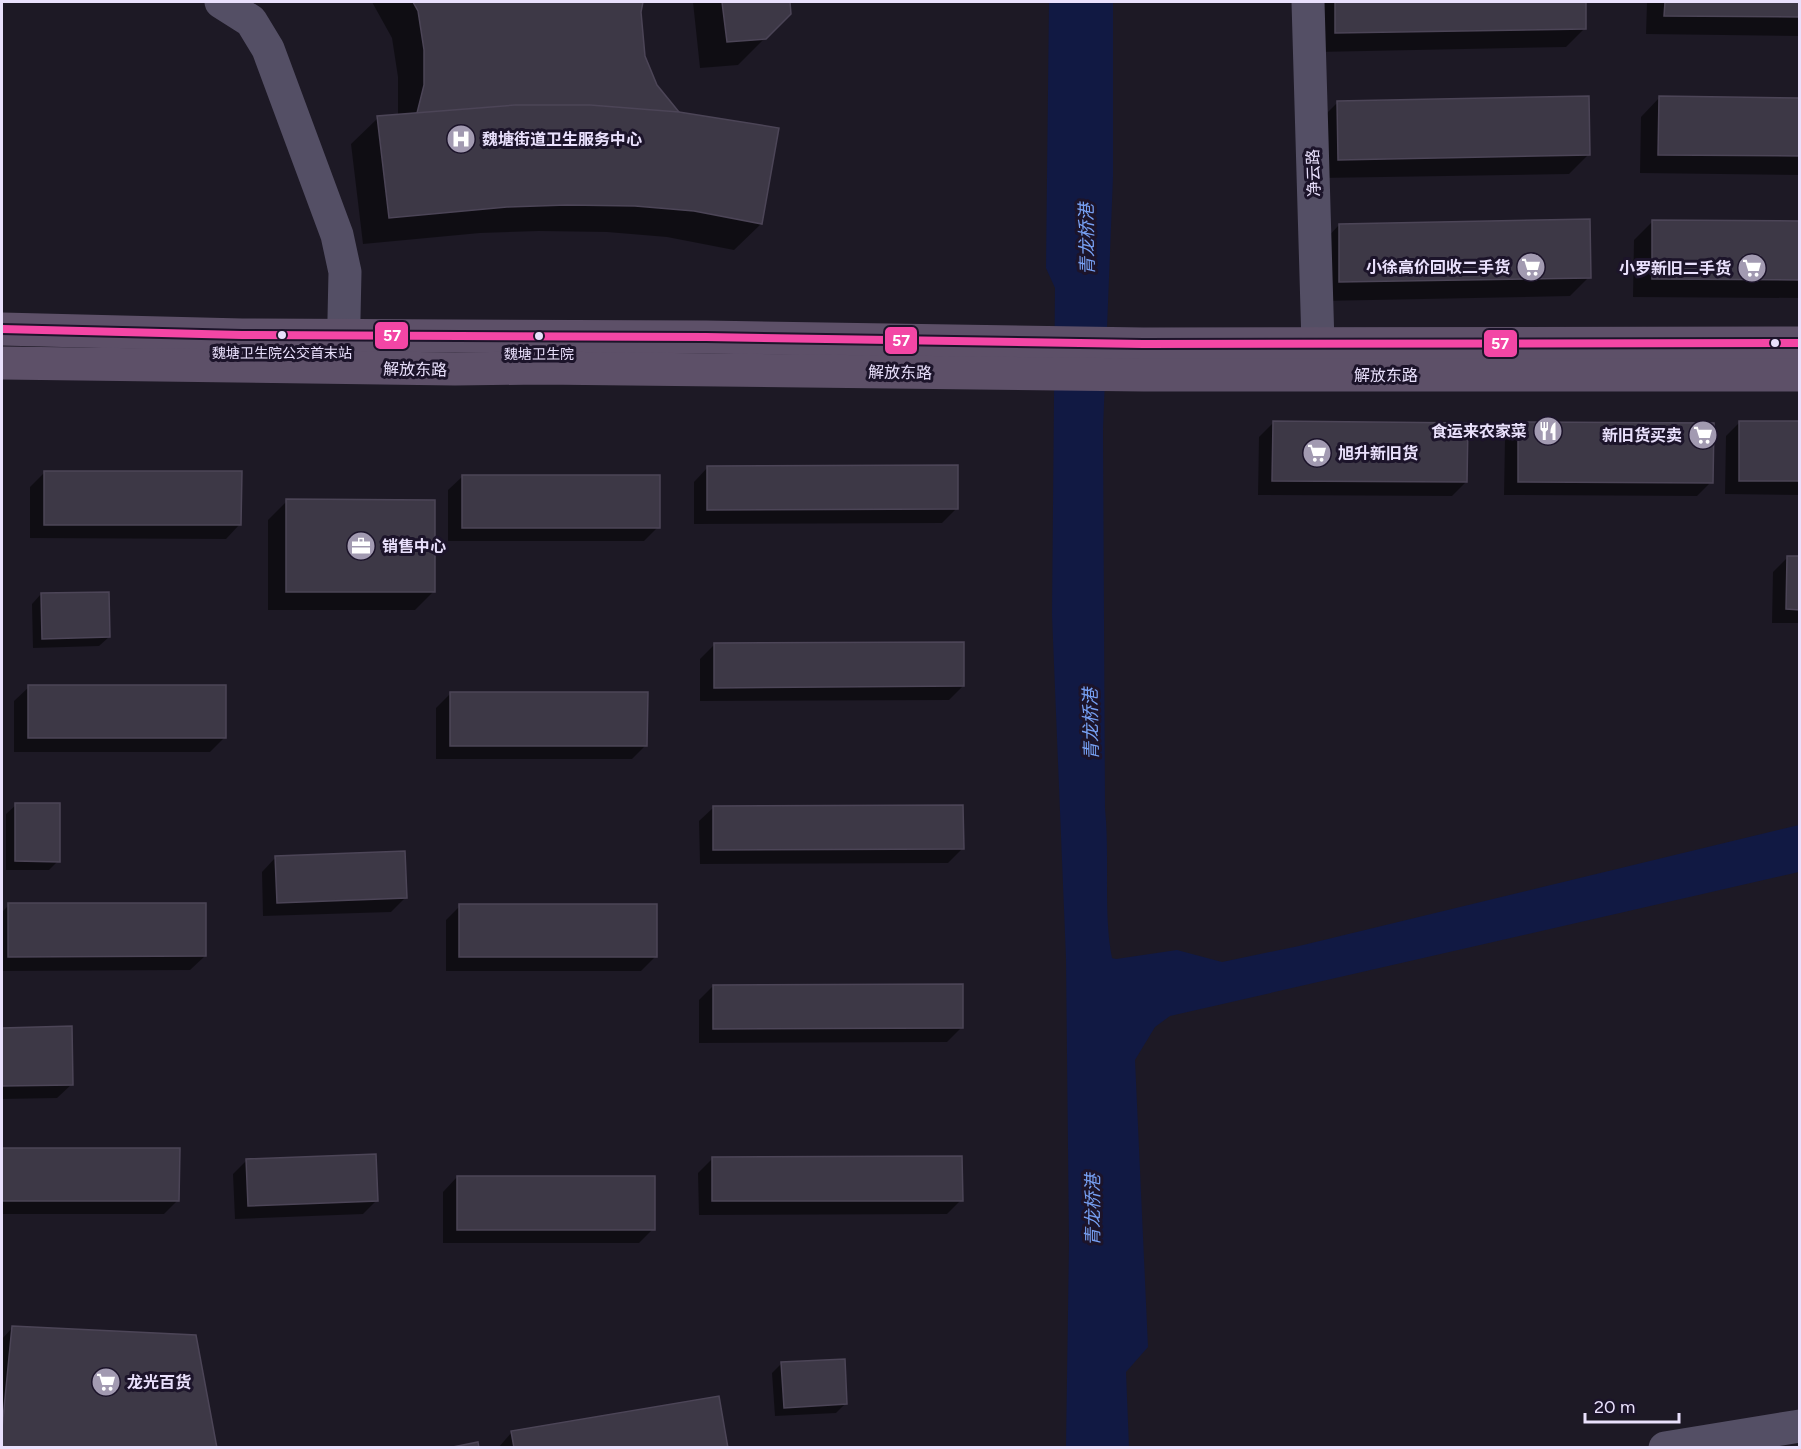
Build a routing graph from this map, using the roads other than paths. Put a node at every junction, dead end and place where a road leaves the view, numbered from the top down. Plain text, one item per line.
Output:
1 (221, 2) edge
2 (1308, 2) edge
3 (2, 329) edge
4 (1800, 343) edge
5 (1318, 344) junction
6 (343, 352) junction
7 (1143, 359) junction
8 (2, 363) edge
9 (1800, 375) edge
10 (1800, 1426) edge
11 (1665, 1448) edge

1 - 6 street
2 - 5 street, 净云路
3 - 6 main road, 解放东路
4 - 5 main road, 解放东路
5 - 7 main road, 解放东路
6 - 7 main road, 解放东路
6 - 8 main road, 解放东路
7 - 9 main road, 解放东路
10 - 11 street

